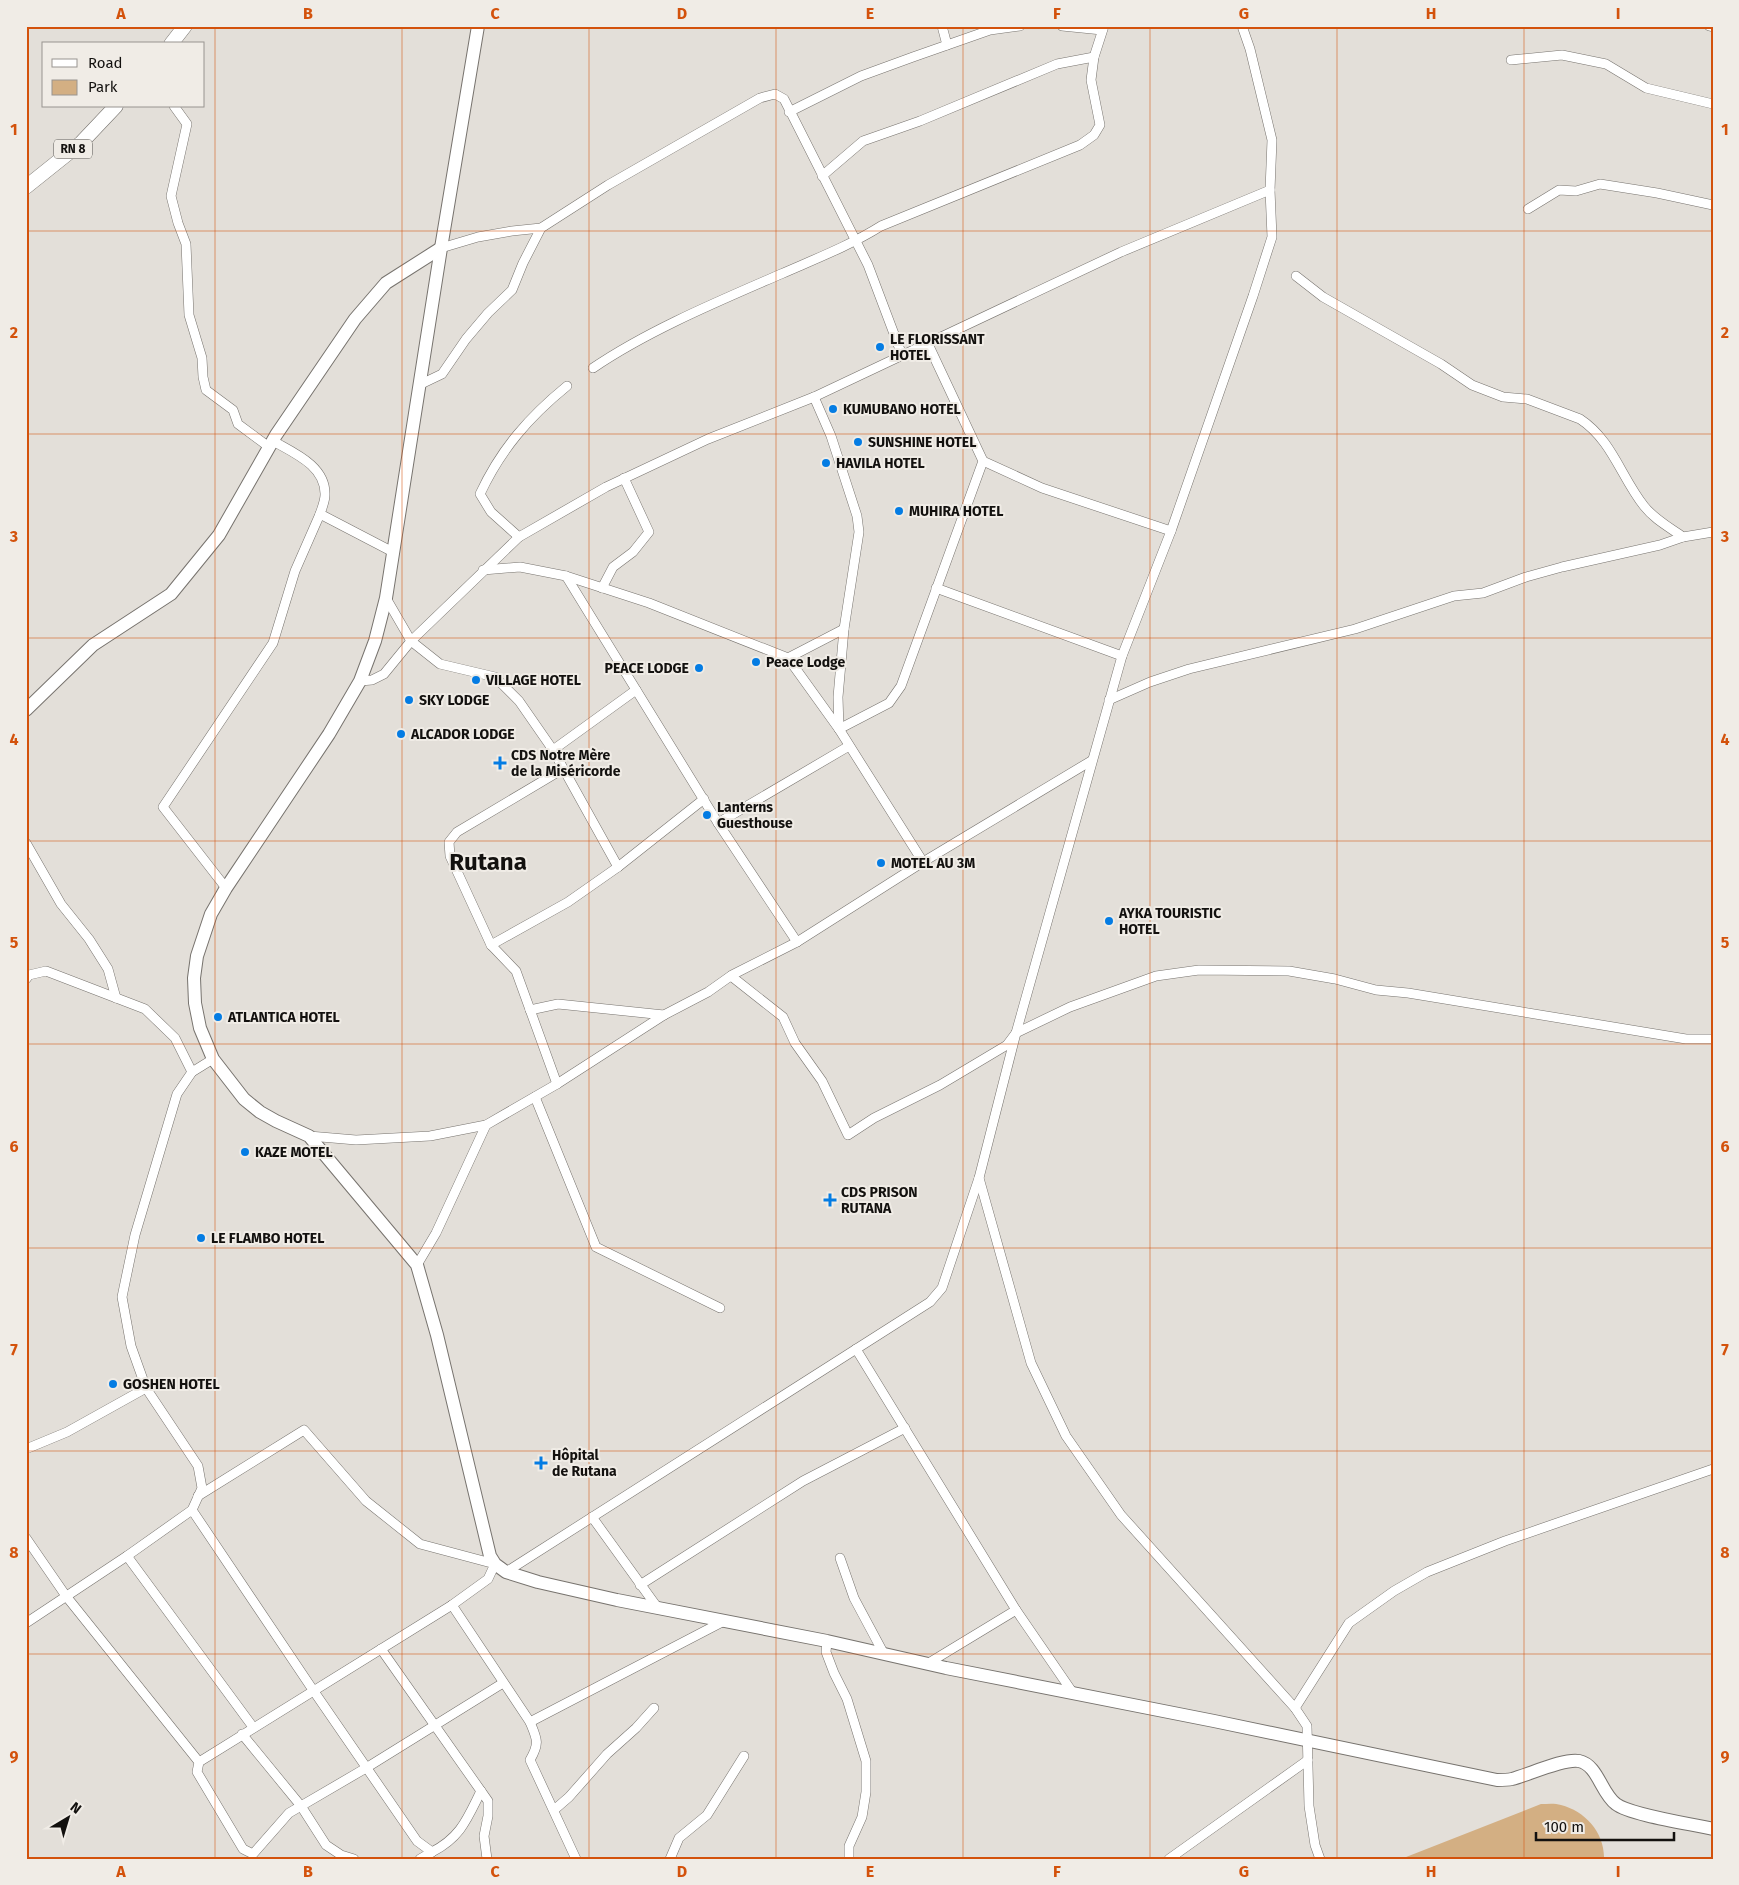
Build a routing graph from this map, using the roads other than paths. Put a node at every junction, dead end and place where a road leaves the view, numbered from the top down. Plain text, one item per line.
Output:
1 (185, 26) edge
2 (478, 26) edge
3 (942, 26) edge
4 (1020, 26) edge
5 (1062, 26) edge
6 (1242, 26) edge
7 (1103, 28) edge
8 (173, 42) edge
9 (947, 45) junction
10 (1094, 57) junction
11 (1512, 60) dead end
12 (1713, 104) edge
13 (114, 108) edge
14 (175, 108) edge
15 (789, 112) junction
16 (822, 176) junction
17 (26, 187) edge
18 (1270, 190) junction
19 (1713, 206) edge
20 (1528, 209) dead end
21 (541, 228) junction
22 (856, 242) junction
23 (441, 248) junction
24 (1296, 276) dead end
25 (928, 344) junction
26 (902, 355) junction
27 (593, 368) dead end
28 (419, 384) junction
29 (567, 386) dead end
30 (814, 397) junction
31 (271, 444) junction
32 (983, 461) junction
33 (624, 478) junction
34 (320, 514) junction
35 (1171, 531) junction
36 (1713, 532) edge
37 (519, 537) junction
38 (1683, 537) junction
39 (393, 552) junction
40 (483, 570) junction
41 (566, 576) junction
42 (602, 588) junction
43 (936, 588) junction
44 (386, 598) junction
45 (844, 629) junction
46 (411, 641) junction
47 (1122, 656) junction
48 (788, 658) junction
49 (360, 680) junction
50 (636, 690) junction
51 (1109, 700) junction
52 (26, 710) edge
53 (840, 729) junction
54 (849, 746) junction
55 (553, 750) junction
56 (1091, 761) junction
57 (563, 769) junction
58 (704, 799) junction
59 (718, 823) junction
60 (26, 844) edge
61 (923, 862) junction
62 (618, 867) junction
63 (226, 888) junction
64 (797, 942) junction
65 (492, 945) junction
66 (731, 976) junction
67 (26, 979) edge
68 (116, 998) junction
69 (530, 1010) junction
70 (664, 1015) junction
71 (1016, 1033) junction
72 (1713, 1038) edge
73 (214, 1059) junction
74 (192, 1072) junction
75 (557, 1084) junction
76 (535, 1097) junction
77 (486, 1125) junction
78 (309, 1136) junction
79 (979, 1178) junction
80 (417, 1265) junction
81 (720, 1308) dead end
82 (856, 1349) junction
83 (146, 1388) junction
84 (905, 1428) junction
85 (26, 1449) edge
86 (1713, 1469) edge
87 (198, 1496) junction
88 (192, 1510) junction
89 (592, 1517) junction
90 (26, 1538) edge
91 (127, 1556) junction
92 (840, 1558) dead end
93 (495, 1564) junction
94 (506, 1572) junction
95 (640, 1585) junction
96 (66, 1596) junction
97 (452, 1605) junction
98 (657, 1607) junction
99 (1016, 1610) junction
100 (724, 1621) junction
101 (26, 1622) edge
102 (827, 1642) junction
103 (381, 1649) junction
104 (884, 1654) junction
105 (927, 1664) junction
106 (504, 1683) junction
107 (312, 1690) junction
108 (1074, 1693) junction
109 (654, 1708) dead end
110 (1294, 1708) junction
111 (530, 1722) junction
112 (435, 1725) junction
113 (253, 1727) junction
114 (242, 1734) junction
115 (1307, 1741) junction
116 (744, 1756) dead end
117 (1308, 1760) junction
118 (199, 1762) junction
119 (366, 1768) junction
120 (481, 1791) junction
121 (300, 1806) junction
122 (554, 1810) junction
123 (1713, 1829) edge
124 (432, 1852) junction
125 (354, 1859) edge
126 (420, 1859) edge
127 (487, 1859) edge
128 (576, 1859) edge
129 (670, 1859) edge
130 (849, 1859) edge
131 (1168, 1859) edge
132 (1320, 1859) edge

1 - 8 main road
2 - 23 main road
3 - 9 street
4 - 9 street
5 - 7 street
6 - 18 street
7 - 10 street
9 - 15 street
10 - 16 street
10 - 22 street
11 - 12 street
13 - 17 main road, RN 8
14 - 31 street
15 - 16 street
15 - 21 street
16 - 22 street
18 - 25 street
18 - 35 street
19 - 20 street
21 - 23 street
21 - 28 street
22 - 26 street
22 - 27 street
23 - 28 main road
23 - 31 main road
24 - 38 street
25 - 26 street
25 - 32 street
26 - 30 street
28 - 39 main road
29 - 37 street
30 - 33 street
30 - 45 street
31 - 34 street
31 - 52 main road
32 - 35 street
32 - 43 street
33 - 37 street
33 - 42 street
34 - 39 street
34 - 63 street
35 - 47 street
36 - 38 street
37 - 40 street
38 - 51 street
39 - 44 main road
40 - 41 street
40 - 46 street
41 - 42 street
41 - 50 street
42 - 48 street
43 - 47 street
43 - 53 street
44 - 46 street
44 - 49 main road
45 - 48 street
45 - 53 street
46 - 49 street
46 - 55 street
47 - 51 street
48 - 53 street
49 - 63 main road
50 - 55 street
50 - 58 street
51 - 56 street
53 - 54 street
54 - 59 street
54 - 61 street
55 - 57 street
56 - 61 street
56 - 71 street
57 - 62 street
57 - 65 street
58 - 59 street
58 - 62 street
59 - 64 street
60 - 68 street
61 - 64 street
62 - 65 street
63 - 73 main road
64 - 66 street
65 - 69 street
66 - 70 street
66 - 71 street
67 - 68 street
68 - 74 street
69 - 70 street
69 - 75 street
70 - 75 street
71 - 72 street
71 - 79 street
73 - 74 street
73 - 78 main road
74 - 83 street
75 - 76 street
76 - 77 street
76 - 81 street
77 - 78 street
77 - 80 street
78 - 80 main road
79 - 82 street
79 - 110 street
80 - 93 main road
82 - 84 street
82 - 89 street
83 - 85 street
83 - 87 street
84 - 95 street
84 - 99 street
86 - 110 street
87 - 88 street
87 - 93 street
88 - 91 street
88 - 107 street
89 - 94 street
89 - 95 street
90 - 96 street
91 - 96 street
91 - 113 street
92 - 104 street
93 - 94 main road
93 - 97 street
94 - 98 main road
95 - 98 street
96 - 101 street
96 - 118 street
97 - 103 street
97 - 106 street
98 - 100 main road
99 - 105 street
99 - 108 street
100 - 102 main road
100 - 111 street
102 - 104 main road
102 - 130 street
103 - 107 street
103 - 112 street
104 - 105 main road
105 - 108 main road
106 - 111 street
106 - 112 street
107 - 113 street
107 - 119 street
108 - 115 main road
109 - 122 street
110 - 115 street
111 - 122 street
112 - 119 street
112 - 120 street
113 - 114 street
114 - 118 street
114 - 121 street
115 - 117 street
115 - 123 main road
116 - 129 street
117 - 131 street
117 - 132 street
118 - 121 street
119 - 121 street
119 - 124 street
120 - 124 street
120 - 127 street
121 - 125 street
122 - 128 street
124 - 126 street

